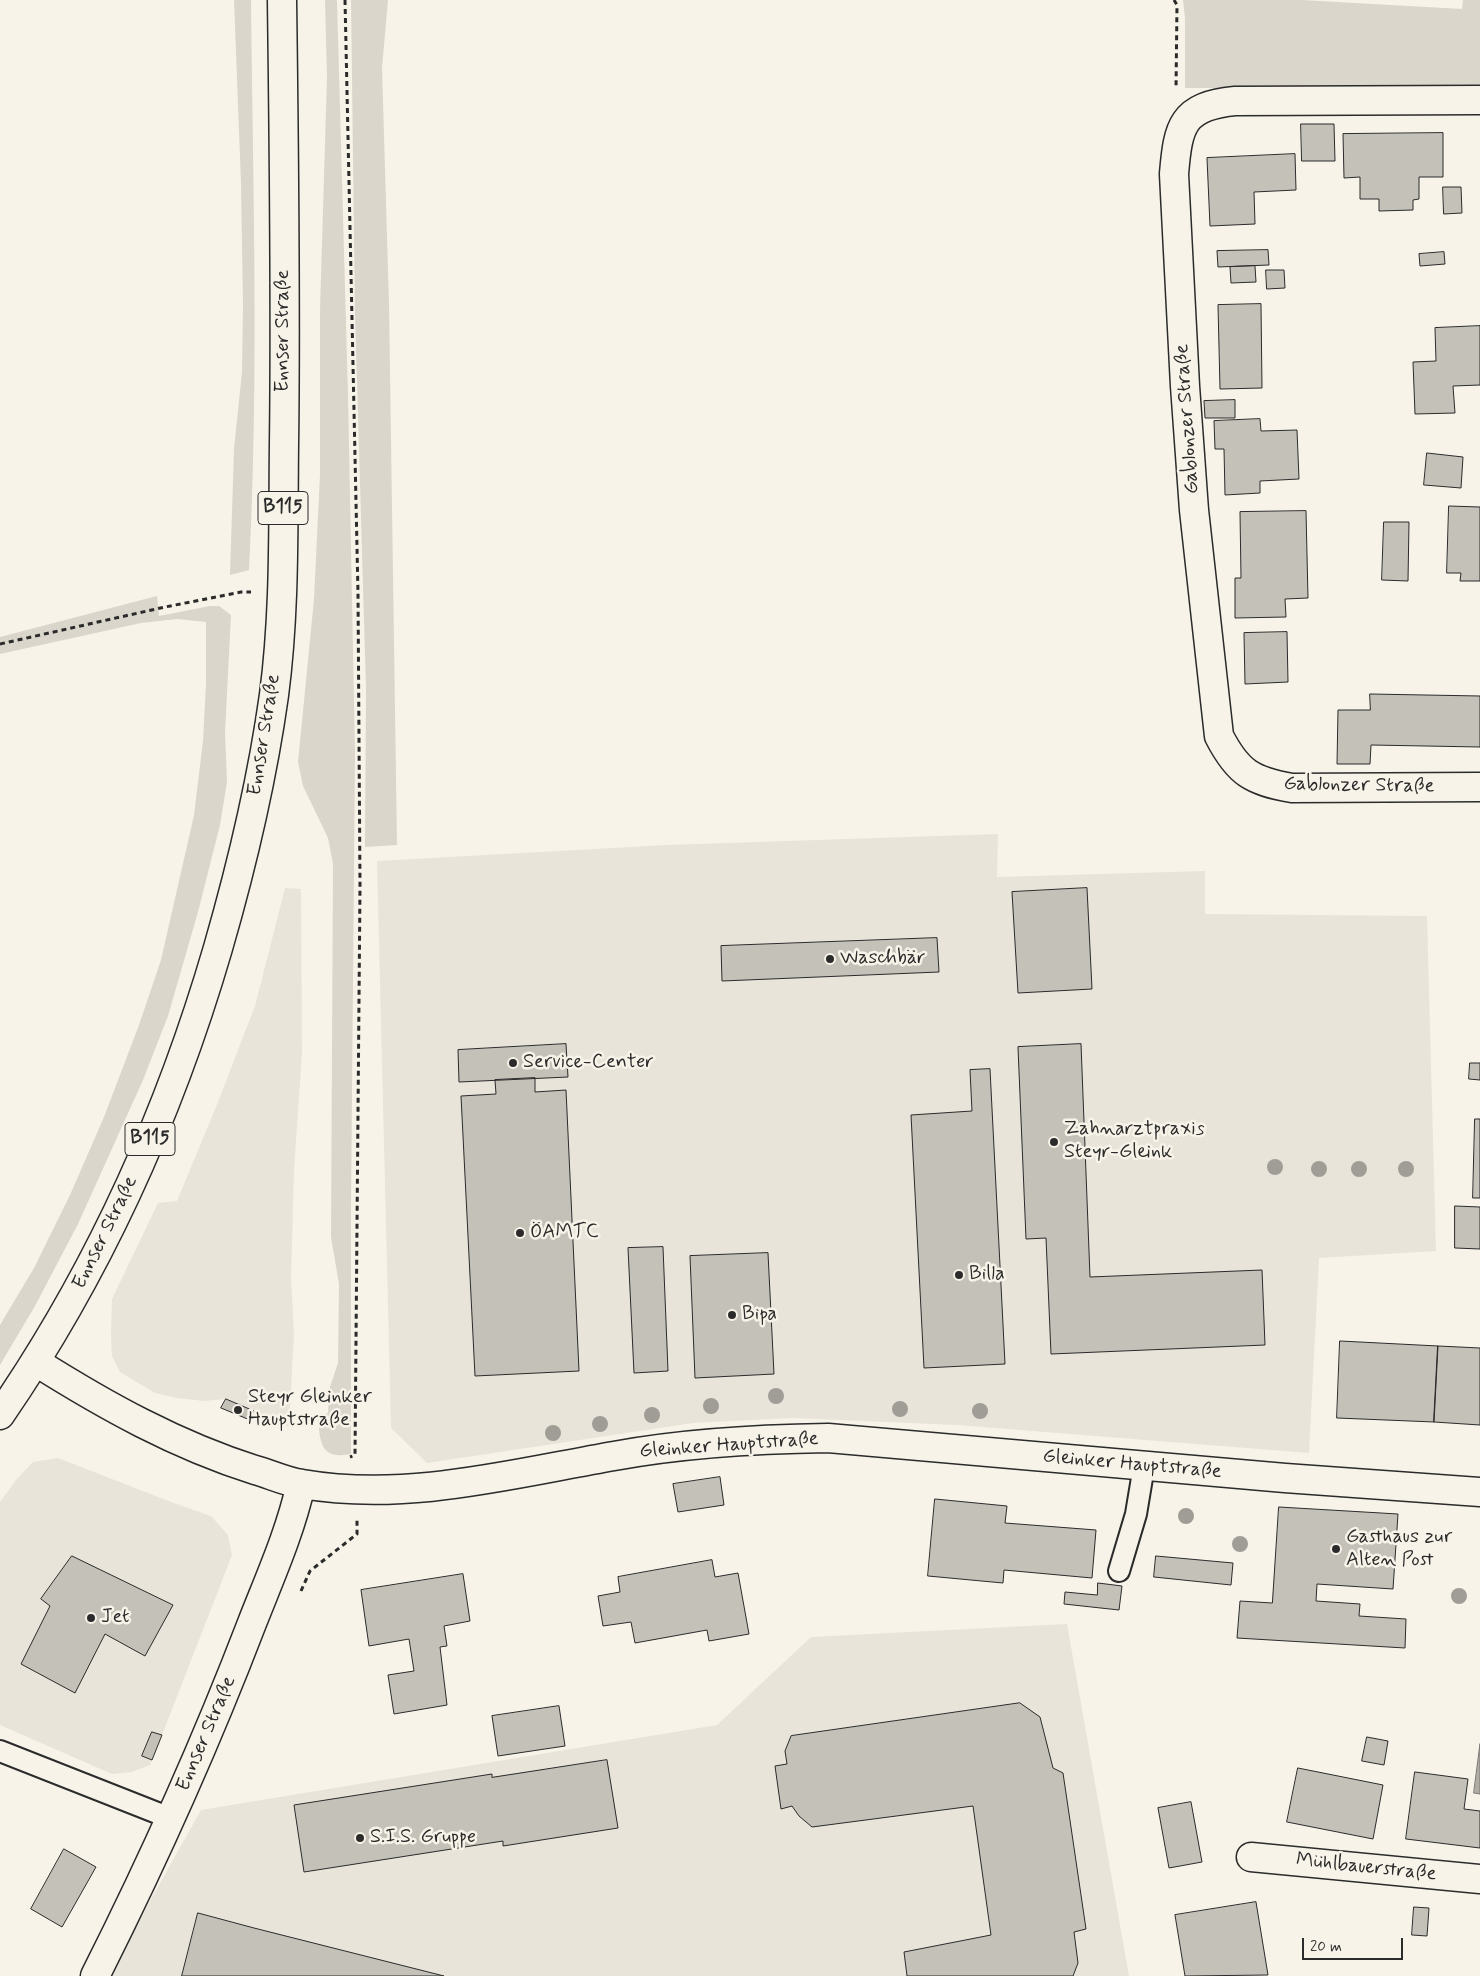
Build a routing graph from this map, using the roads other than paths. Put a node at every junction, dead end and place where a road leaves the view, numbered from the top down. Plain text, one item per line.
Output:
1 (282, 0) edge
2 (1480, 100) edge
3 (1480, 787) edge
4 (36, 1362) junction
5 (0, 1415) edge
6 (1144, 1466) junction
7 (301, 1484) junction
8 (1480, 1492) edge
9 (1119, 1571) dead end
10 (0, 1751) edge
11 (170, 1818) junction
12 (1252, 1857) dead end
13 (1480, 1880) edge
14 (95, 1976) edge

1 - 4 street, Ennser Straße / B115
2 - 3 street, Gablonzer Straße
4 - 5 street, Ennser Straße / B115
4 - 7 street, Gleinker Hauptstraße
6 - 7 street, Gleinker Hauptstraße
6 - 8 street, Gleinker Hauptstraße
6 - 9 lane
7 - 11 street, Ennser Straße
10 - 11 lane
11 - 14 street, Ennser Straße
12 - 13 street, Mühlbauerstraße

